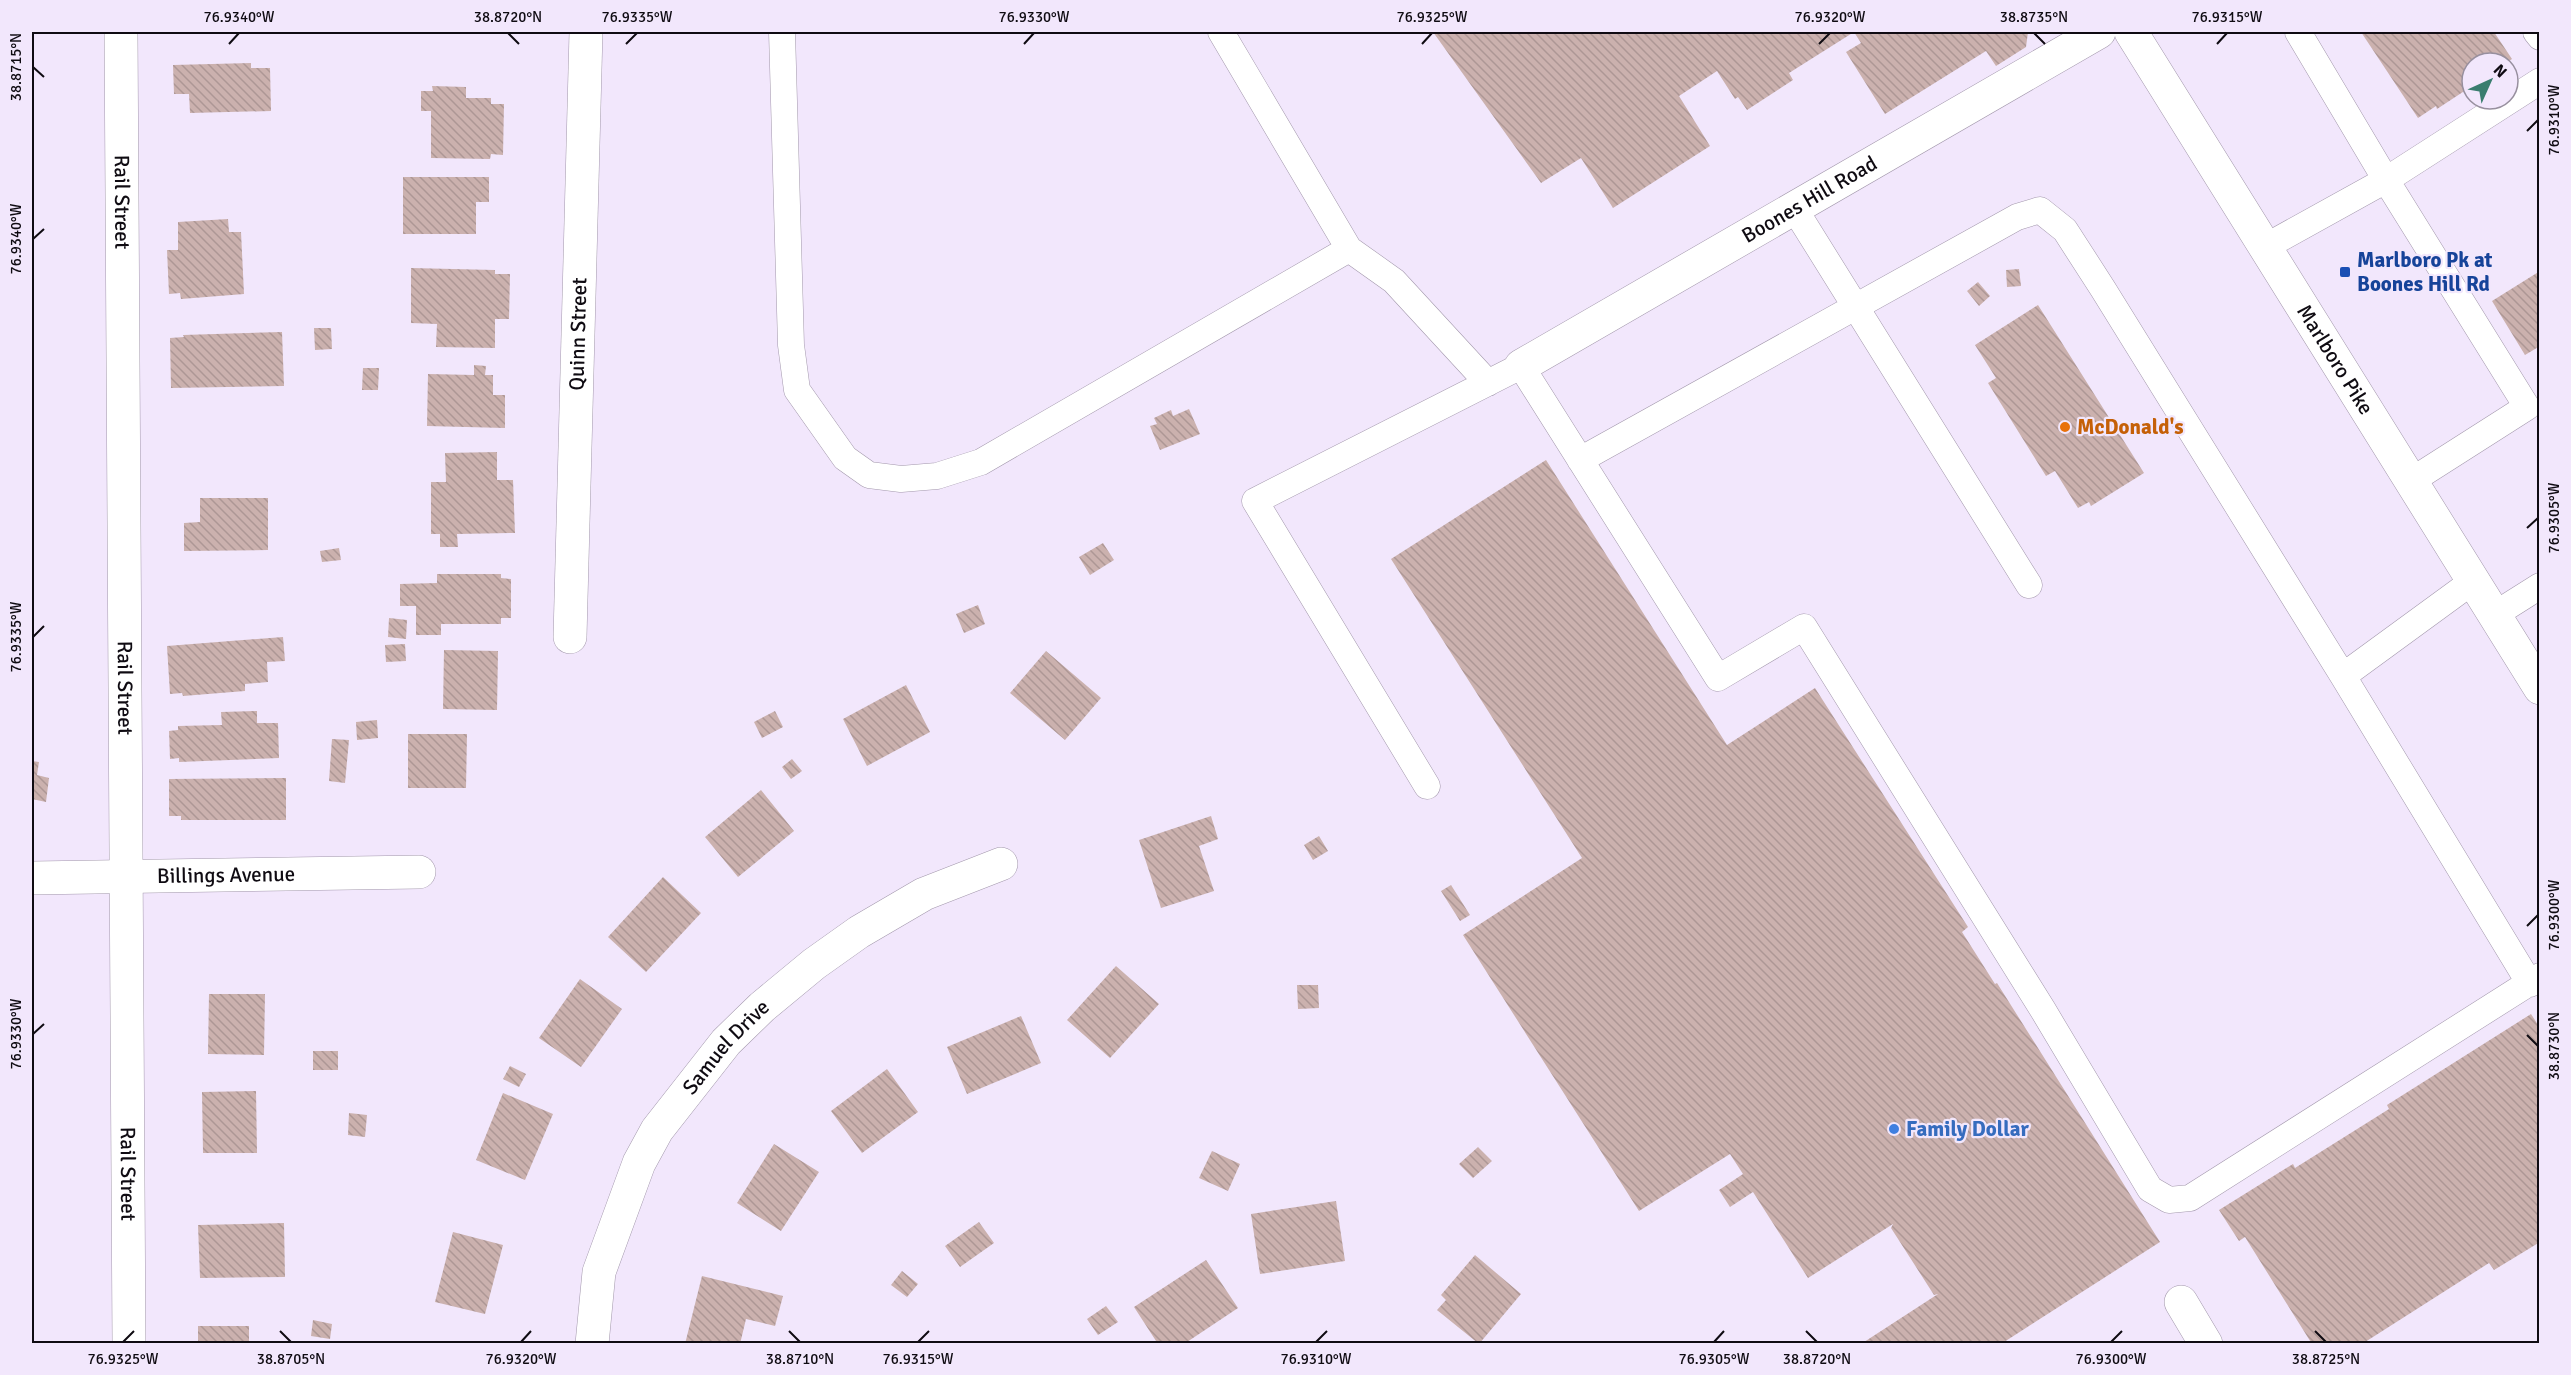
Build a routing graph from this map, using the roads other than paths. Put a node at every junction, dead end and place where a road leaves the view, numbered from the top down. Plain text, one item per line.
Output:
1 (120, 32) edge
2 (586, 32) edge
3 (782, 32) edge
4 (1221, 32) edge
5 (2099, 32) edge
6 (2131, 32) edge
7 (2298, 32) edge
8 (2536, 32) edge
9 (2540, 37) edge
10 (2540, 81) edge
11 (2386, 180) junction
12 (1794, 208) junction
13 (2265, 247) junction
14 (1349, 249) junction
15 (1856, 307) junction
16 (1521, 366) junction
17 (1488, 383) junction
18 (1580, 460) junction
19 (2411, 482) junction
20 (2474, 581) junction
21 (2029, 585) dead end
22 (2540, 586) edge
23 (2494, 615) junction
24 (570, 637) dead end
25 (2343, 676) junction
26 (2540, 688) edge
27 (1427, 786) dead end
28 (1001, 864) dead end
29 (419, 872) dead end
30 (32, 878) edge
31 (126, 878) junction
32 (2535, 980) edge
33 (2181, 1302) dead end
34 (129, 1344) edge
35 (592, 1344) edge
36 (2206, 1344) edge

1 - 31 street, Rail Street
2 - 24 street, Quinn Street
3 - 14 lane
4 - 14 lane
5 - 12 street, Boones Hill Road
6 - 13 street, Marlboro Pike
7 - 11 lane
8 - 9 lane
10 - 11 lane
11 - 13 lane
11 - 19 lane
12 - 15 lane
12 - 16 street, Boones Hill Road
13 - 19 street, Marlboro Pike
14 - 17 lane
15 - 18 lane
15 - 21 lane
15 - 25 lane
16 - 17 lane
16 - 18 lane
17 - 27 lane
18 - 32 lane
19 - 20 street, Marlboro Pike
20 - 23 street, Marlboro Pike
20 - 25 lane
22 - 23 lane
23 - 26 street, Marlboro Pike
25 - 32 lane
28 - 35 street, Samuel Drive
29 - 31 street, Billings Avenue
30 - 31 street, Billings Avenue
31 - 34 street, Rail Street
33 - 36 street

